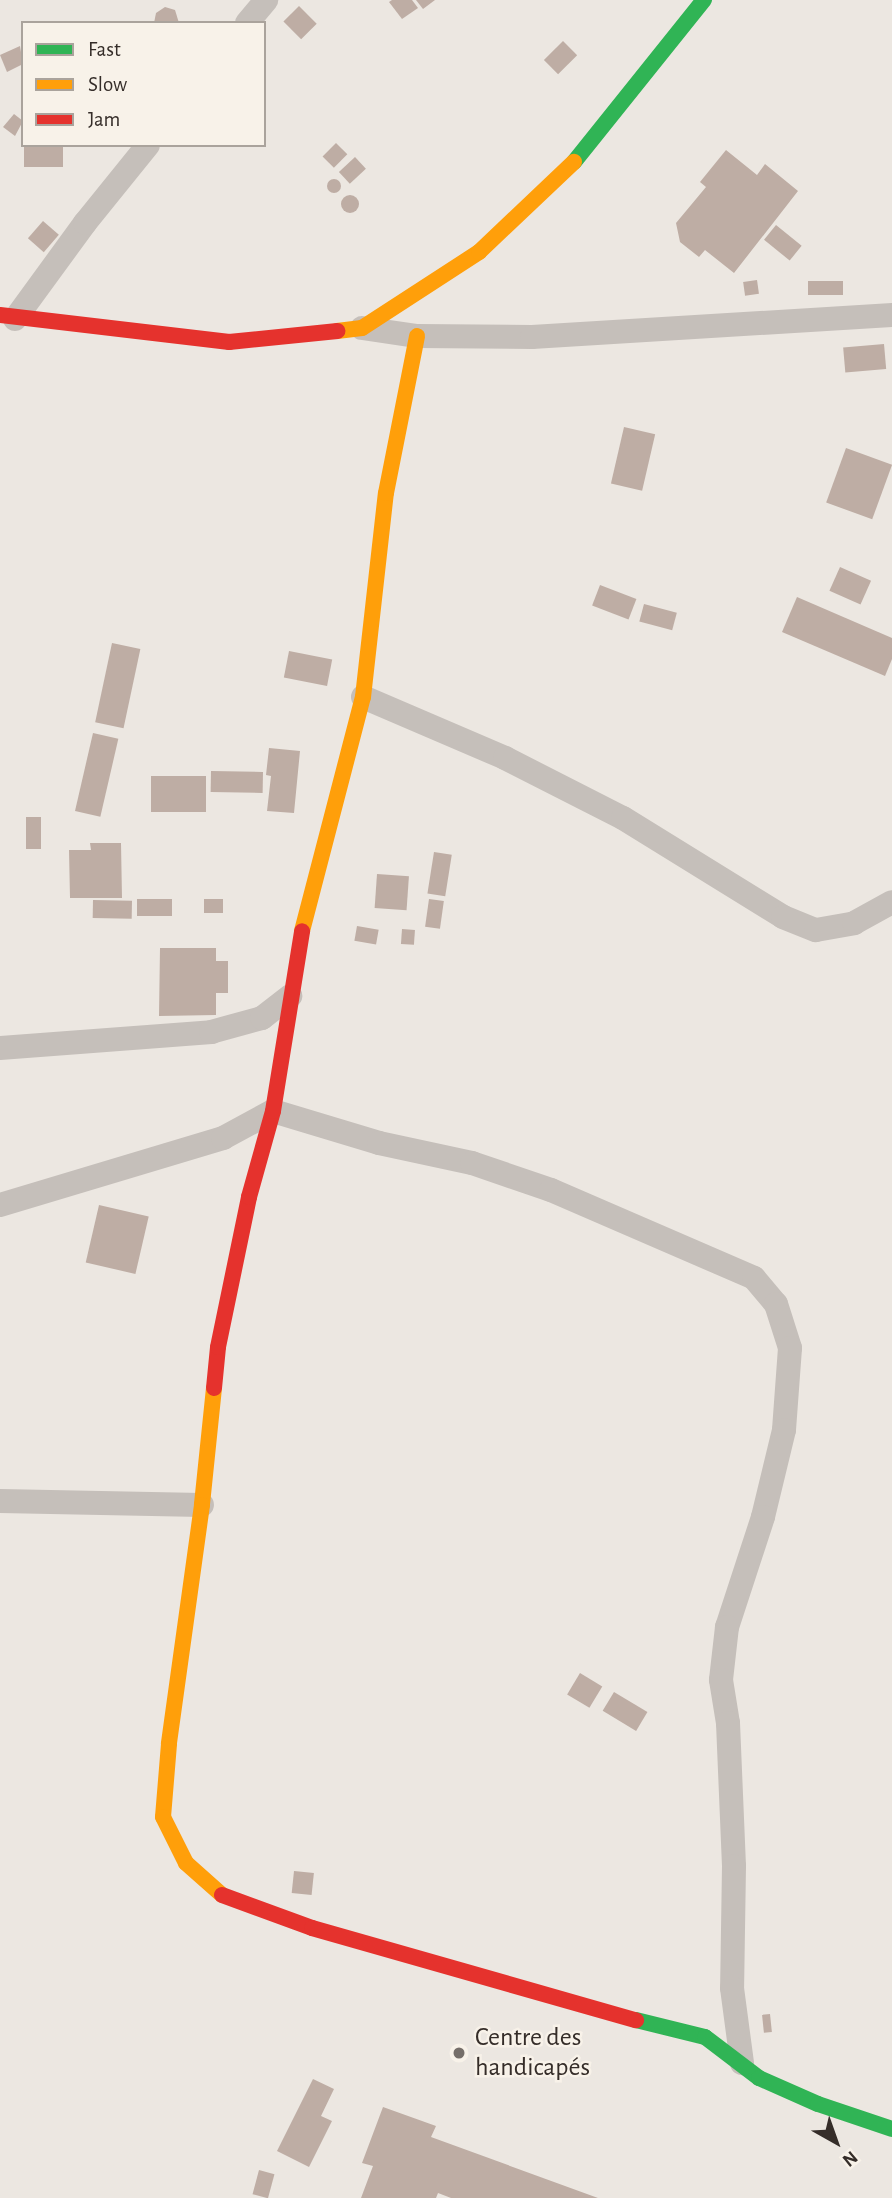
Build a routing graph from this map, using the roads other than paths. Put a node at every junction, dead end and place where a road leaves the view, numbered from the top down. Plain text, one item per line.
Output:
1 (266, 0) edge
2 (692, 5) edge
3 (249, 21) edge
4 (146, 147) edge
5 (892, 315) edge
6 (8, 317) edge
7 (362, 328) junction
8 (417, 336) junction
9 (363, 697) junction
10 (892, 902) edge
11 (290, 996) junction
12 (0, 1048) edge
13 (273, 1111) junction
14 (0, 1205) edge
15 (0, 1501) edge
16 (202, 1505) junction
17 (742, 2063) junction
18 (892, 2129) edge

1 - 3 street
2 - 7 street
4 - 6 street
5 - 8 street
6 - 7 street
7 - 8 street
8 - 9 street
9 - 10 street
9 - 11 street
11 - 12 street
11 - 13 street
13 - 14 street
13 - 16 street
13 - 17 street
15 - 16 street
16 - 17 street
17 - 18 street

